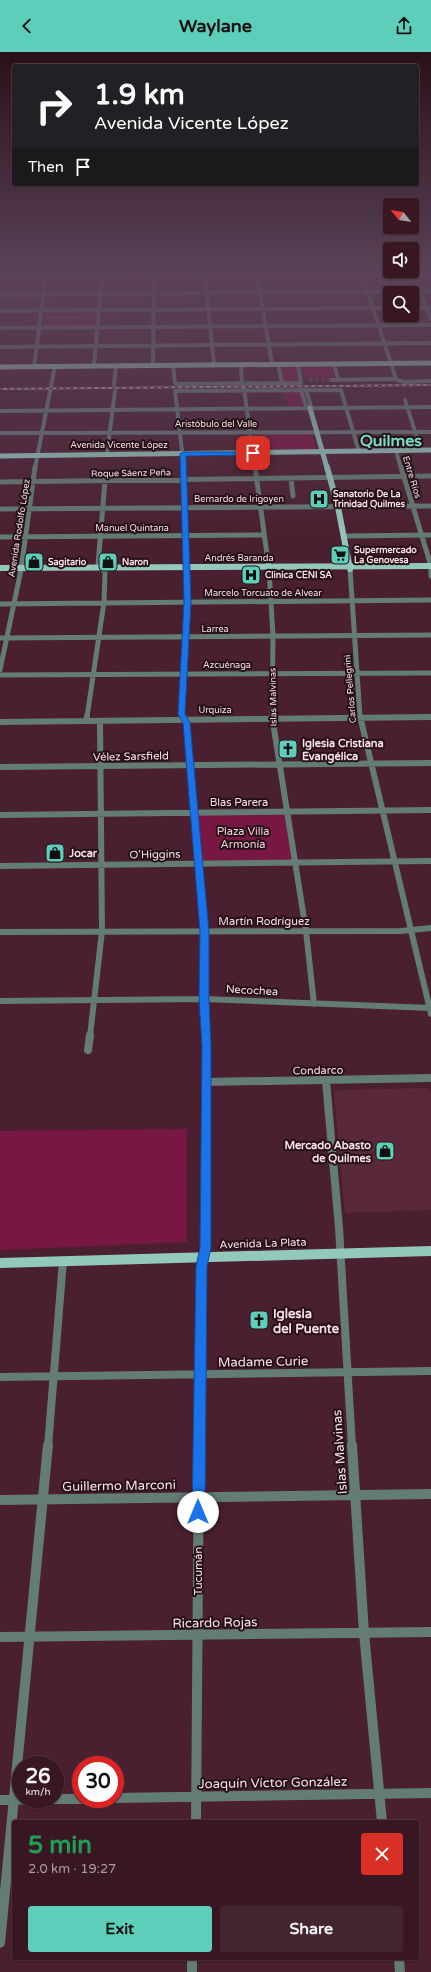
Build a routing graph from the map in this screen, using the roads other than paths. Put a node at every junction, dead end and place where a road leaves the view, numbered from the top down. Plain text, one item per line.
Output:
1 (278, 364) edge
2 (298, 364) edge
3 (334, 364) edge
4 (214, 365) joint
5 (241, 365) junction
6 (253, 365) edge
7 (392, 365) edge
8 (55, 366) junction
9 (94, 366) joint
10 (116, 366) junction
11 (152, 366) joint
12 (173, 366) junction
13 (0, 367) edge
14 (34, 367) joint
15 (337, 378) junction
16 (308, 379) tunnel mouth
17 (332, 379) tunnel mouth
18 (396, 379) junction
19 (302, 380) junction
20 (431, 381) edge
21 (242, 383) junction
22 (282, 383) junction
23 (114, 385) dead end
24 (177, 387) junction
25 (244, 390) junction
26 (301, 390) junction
27 (306, 390) junction
28 (115, 391) dead end
29 (405, 400) dead end
30 (310, 408) junction
31 (347, 408) junction
32 (407, 408) junction
33 (431, 408) edge
34 (247, 409) junction
35 (113, 410) junction
36 (177, 410) junction
37 (0, 411) edge
38 (46, 411) junction
39 (42, 432) junction
40 (110, 432) junction
41 (179, 432) junction
42 (250, 432) junction
43 (317, 432) junction
44 (354, 432) junction
45 (415, 432) junction
46 (431, 432) edge
47 (0, 433) edge
48 (421, 450) junction
49 (431, 450) edge
50 (396, 451) junction
51 (359, 452) junction
52 (253, 453) junction
53 (322, 453) junction
54 (107, 454) junction
55 (183, 454) junction
56 (37, 455) junction
57 (0, 456) edge
58 (431, 476) edge
59 (403, 477) junction
60 (257, 479) junction
61 (291, 479) junction
62 (330, 479) junction
63 (182, 480) junction
64 (105, 481) junction
65 (0, 482) edge
66 (34, 482) junction
67 (293, 496) dead end
68 (412, 506) junction
69 (431, 506) edge
70 (184, 507) junction
71 (261, 507) junction
72 (338, 507) junction
73 (30, 508) junction
74 (104, 508) junction
75 (0, 509) edge
76 (185, 535) junction
77 (264, 535) junction
78 (421, 535) junction
79 (431, 535) edge
80 (101, 536) junction
81 (344, 536) junction
82 (0, 537) edge
83 (27, 537) junction
84 (431, 567) edge
85 (187, 568) junction
86 (268, 568) junction
87 (350, 568) junction
88 (0, 569) edge
89 (21, 569) junction
90 (102, 569) junction
91 (431, 576) edge
92 (431, 600) edge
93 (270, 601) junction
94 (352, 601) junction
95 (104, 602) junction
96 (188, 602) junction
97 (0, 604) edge
98 (14, 604) junction
99 (431, 635) edge
100 (273, 636) junction
101 (355, 636) junction
102 (185, 637) junction
103 (0, 638) edge
104 (7, 638) junction
105 (99, 638) junction
106 (0, 670) edge
107 (357, 673) junction
108 (431, 673) edge
109 (183, 674) junction
110 (272, 674) junction
111 (0, 675) edge
112 (94, 675) junction
113 (431, 717) edge
114 (360, 718) junction
115 (184, 719) junction
116 (272, 719) junction
117 (86, 721) junction
118 (100, 721) junction
119 (0, 722) edge
120 (372, 763) junction
121 (431, 763) edge
122 (279, 764) junction
123 (190, 765) junction
124 (100, 766) junction
125 (0, 767) edge
126 (383, 810) junction
127 (431, 810) edge
128 (193, 812) junction
129 (287, 812) junction
130 (101, 814) junction
131 (0, 815) edge
132 (396, 861) junction
133 (431, 861) edge
134 (295, 863) junction
135 (198, 864) junction
136 (102, 865) junction
137 (0, 866) edge
138 (431, 928) edge
139 (412, 929) junction
140 (102, 931) junction
141 (306, 931) junction
142 (0, 932) edge
143 (204, 932) junction
144 (204, 999) junction
145 (95, 1000) junction
146 (0, 1001) edge
147 (314, 1004) junction
148 (431, 1010) edge
149 (88, 1050) dead end
150 (431, 1078) edge
151 (326, 1081) junction
152 (206, 1082) junction
153 (431, 1251) edge
154 (341, 1253) junction
155 (204, 1257) junction
156 (63, 1261) junction
157 (0, 1263) edge
158 (431, 1371) edge
159 (347, 1373) junction
160 (200, 1375) junction
161 (0, 1377) edge
162 (55, 1377) junction
163 (431, 1494) edge
164 (357, 1496) junction
165 (199, 1497) junction
166 (42, 1499) junction
167 (0, 1500) edge
168 (431, 1632) edge
169 (364, 1633) junction
170 (198, 1635) junction
171 (0, 1637) edge
172 (30, 1637) junction
173 (19, 1756) edge
174 (431, 1793) edge
175 (378, 1794) junction
176 (196, 1797) junction
177 (124, 1798) edge
178 (12, 1799) edge
179 (0, 1800) edge
180 (14, 1808) edge
181 (13, 1820) edge
182 (196, 1820) edge
183 (382, 1820) edge
184 (12, 1828) edge
185 (0, 1943) edge
186 (192, 1960) edge
187 (399, 1960) edge
188 (192, 1972) edge
189 (400, 1972) edge

1 - 22 street
2 - 19 street
3 - 15 street
4 - 5 main road
4 - 12 main road
5 - 6 main road
5 - 21 street
7 - 18 street
8 - 9 main road
8 - 14 main road
8 - 38 street, Avenida Rodolfo López
9 - 10 main road
10 - 11 main road
10 - 23 street
11 - 12 main road
12 - 24 street, Tucumán
13 - 14 main road
15 - 17 street
15 - 18 street
16 - 19 street
18 - 20 street
19 - 22 street
21 - 22 street
21 - 24 street
24 - 25 street
24 - 36 street, Tucumán
25 - 26 street
25 - 34 street, Islas Malvinas
26 - 27 street
26 - 30 street, Carlos Pellegrini
27 - 30 street, Carlos Pellegrini
27 - 31 street
28 - 35 street
29 - 32 street
30 - 31 street
30 - 34 street
30 - 43 main road, Carlos Pellegrini
31 - 32 street
31 - 44 street
32 - 33 street
32 - 45 street
34 - 36 street
34 - 42 street, Islas Malvinas
35 - 36 street
35 - 38 street
35 - 40 street
36 - 41 street, Tucumán
37 - 38 street
38 - 39 street, Avenida Rodolfo López
39 - 40 street, Aristóbulo del Valle
39 - 47 street, Aristóbulo del Valle
39 - 56 street, Avenida Rodolfo López
40 - 41 street, Aristóbulo del Valle
40 - 54 street
41 - 42 street, Aristóbulo del Valle
41 - 55 street, Tucumán
42 - 43 street, Aristóbulo del Valle
42 - 52 street, Islas Malvinas
43 - 44 street, Aristóbulo del Valle
43 - 53 main road, Carlos Pellegrini
44 - 45 street, Aristóbulo del Valle
44 - 51 street
45 - 46 street, Aristóbulo del Valle
45 - 48 street
48 - 49 main road, Avenida Vicente López
48 - 50 main road, Avenida Vicente López
50 - 51 main road, Avenida Vicente López
50 - 59 street, Entre Ríos
51 - 53 main road, Avenida Vicente López
52 - 53 main road, Avenida Vicente López
52 - 55 main road, Avenida Vicente López
52 - 60 street, Islas Malvinas
53 - 62 main road, Carlos Pellegrini
54 - 55 main road, Avenida Vicente López
54 - 56 main road, Avenida Vicente López
55 - 63 street, Tucumán
56 - 57 main road, Avenida Vicente López
56 - 66 street, Avenida Rodolfo López
58 - 59 street, Roque Sáenz Peña
59 - 62 street, Roque Sáenz Peña
59 - 68 street, Entre Ríos
60 - 61 street, Roque Sáenz Peña
60 - 63 street, Roque Sáenz Peña
60 - 71 street, Islas Malvinas
61 - 62 street, Roque Sáenz Peña
61 - 67 street
62 - 72 main road, Carlos Pellegrini
63 - 64 street, Roque Sáenz Peña
63 - 70 street, Tucumán
64 - 66 street, Roque Sáenz Peña
64 - 74 street
65 - 66 street, Roque Sáenz Peña
66 - 73 street, Avenida Rodolfo López
68 - 69 street, Bernardo de Irigoyen
68 - 72 street, Bernardo de Irigoyen
68 - 78 street, Entre Ríos
70 - 71 street, Bernardo de Irigoyen
70 - 74 street, Bernardo de Irigoyen
70 - 76 street, Tucumán
71 - 72 street, Bernardo de Irigoyen
71 - 77 street, Islas Malvinas
72 - 81 main road, Carlos Pellegrini
73 - 74 street, Bernardo de Irigoyen
73 - 75 street, Bernardo de Irigoyen
73 - 83 street, Avenida Rodolfo López
74 - 80 street
76 - 77 street, Manuel Quintana
76 - 80 street, Manuel Quintana
76 - 85 street, Tucumán
77 - 86 street, Islas Malvinas
78 - 79 street
78 - 81 street
78 - 84 street, Entre Ríos
80 - 83 street, Manuel Quintana
80 - 90 street
81 - 87 main road, Carlos Pellegrini
82 - 83 street, Manuel Quintana
83 - 89 street, Avenida Rodolfo López
84 - 87 main road, Andrés Baranda
84 - 91 street, Entre Ríos
85 - 86 main road, Andrés Baranda
85 - 90 main road, Andrés Baranda
85 - 96 street, Tucumán
86 - 87 main road, Andrés Baranda
86 - 93 street, Islas Malvinas
87 - 94 street, Carlos Pellegrini
88 - 89 main road, Andrés Baranda
89 - 90 main road, Andrés Baranda
89 - 98 street, Avenida Rodolfo López
90 - 95 street
92 - 94 street, Marcelo Torcuato de Alvear
93 - 94 street, Marcelo Torcuato de Alvear
93 - 96 street, Marcelo Torcuato de Alvear
93 - 100 street, Islas Malvinas
94 - 101 street, Carlos Pellegrini
95 - 96 street, Marcelo Torcuato de Alvear
95 - 98 street, Marcelo Torcuato de Alvear
95 - 105 street
96 - 102 street, Tucumán
97 - 98 street, Marcelo Torcuato de Alvear
98 - 104 street, Avenida Rodolfo López
99 - 101 street, Larrea
100 - 101 street, Larrea
100 - 102 street, Larrea
100 - 110 street, Islas Malvinas
101 - 107 street, Carlos Pellegrini
102 - 105 street, Larrea
102 - 109 street, Tucumán
103 - 104 street, Larrea
104 - 105 street, Larrea
104 - 106 street, Avenida Rodolfo López
105 - 112 street
107 - 108 street, Azcuénaga
107 - 110 street, Azcuénaga
107 - 114 street, Carlos Pellegrini
109 - 110 street, Azcuénaga
109 - 112 street, Azcuénaga
109 - 115 street, Tucumán
110 - 116 street, Islas Malvinas
111 - 112 street, Azcuénaga
112 - 117 street
113 - 114 street, Urquiza
114 - 116 street, Urquiza
114 - 120 street, Carlos Pellegrini
115 - 116 street, Urquiza
115 - 118 street, Urquiza
115 - 123 street, Tucumán
116 - 122 street, Islas Malvinas
117 - 118 street, Urquiza
117 - 119 street, Urquiza
118 - 124 street
120 - 121 street, Vélez Sarsfield
120 - 122 street, Vélez Sarsfield
120 - 126 street, Carlos Pellegrini
122 - 123 street, Vélez Sarsfield
122 - 129 street, Islas Malvinas
123 - 124 street, Vélez Sarsfield
123 - 128 street, Tucumán
124 - 125 street, Vélez Sarsfield
124 - 130 street
126 - 127 street, Blas Parera
126 - 129 street, Blas Parera
126 - 132 street, Carlos Pellegrini
128 - 129 street, Blas Parera
128 - 130 street, Blas Parera
128 - 135 street, Tucumán
129 - 134 street, Islas Malvinas
130 - 131 street, Blas Parera
130 - 136 street
132 - 133 street, O'Higgins
132 - 134 street, O'Higgins
132 - 139 street, Carlos Pellegrini
134 - 135 street, O'Higgins
134 - 141 street, Islas Malvinas
135 - 136 street, O'Higgins
135 - 143 street, Tucumán
136 - 137 street, O'Higgins
136 - 140 street
138 - 139 street, Martín Rodríguez
139 - 141 street, Martín Rodríguez
139 - 148 street, Carlos Pellegrini
140 - 142 street, Martín Rodríguez
140 - 143 street, Martín Rodríguez
140 - 145 street
141 - 143 street, Martín Rodríguez
141 - 147 street, Islas Malvinas
143 - 144 street, Tucumán
144 - 145 street, Necochea
144 - 147 street, Necochea
144 - 152 street, Tucumán
145 - 146 street, Necochea
145 - 149 street
147 - 148 street, Necochea
150 - 151 street, Condarco
151 - 152 street, Condarco
151 - 154 street, Islas Malvinas
152 - 155 street, Tucumán
153 - 154 main road, Avenida La Plata
154 - 155 main road, Avenida La Plata
154 - 159 street, Islas Malvinas
155 - 156 main road, Avenida La Plata
155 - 160 street, Tucumán
156 - 157 main road, Avenida La Plata
156 - 162 street
158 - 159 street, Madame Curie
159 - 160 street, Madame Curie
159 - 164 street, Islas Malvinas
160 - 162 street, Madame Curie
160 - 165 street, Tucumán
161 - 162 street, Madame Curie
162 - 166 street
163 - 164 street, Guillermo Marconi
164 - 165 street, Guillermo Marconi
164 - 169 street, Islas Malvinas
165 - 166 street, Guillermo Marconi
165 - 170 street, Tucumán
166 - 167 street, Guillermo Marconi
166 - 172 street
168 - 169 street, Ricardo Rojas
169 - 170 street, Ricardo Rojas
169 - 175 street, Islas Malvinas
170 - 172 street, Ricardo Rojas
170 - 176 street, Tucumán
171 - 172 street, Ricardo Rojas
172 - 173 street
174 - 175 street, Joaquín Víctor González
175 - 176 street, Joaquín Víctor González
175 - 183 street, Islas Malvinas
176 - 177 street, Joaquín Víctor González
176 - 182 street, Tucumán
178 - 179 street
180 - 181 street
184 - 185 street
186 - 188 street
187 - 189 street

